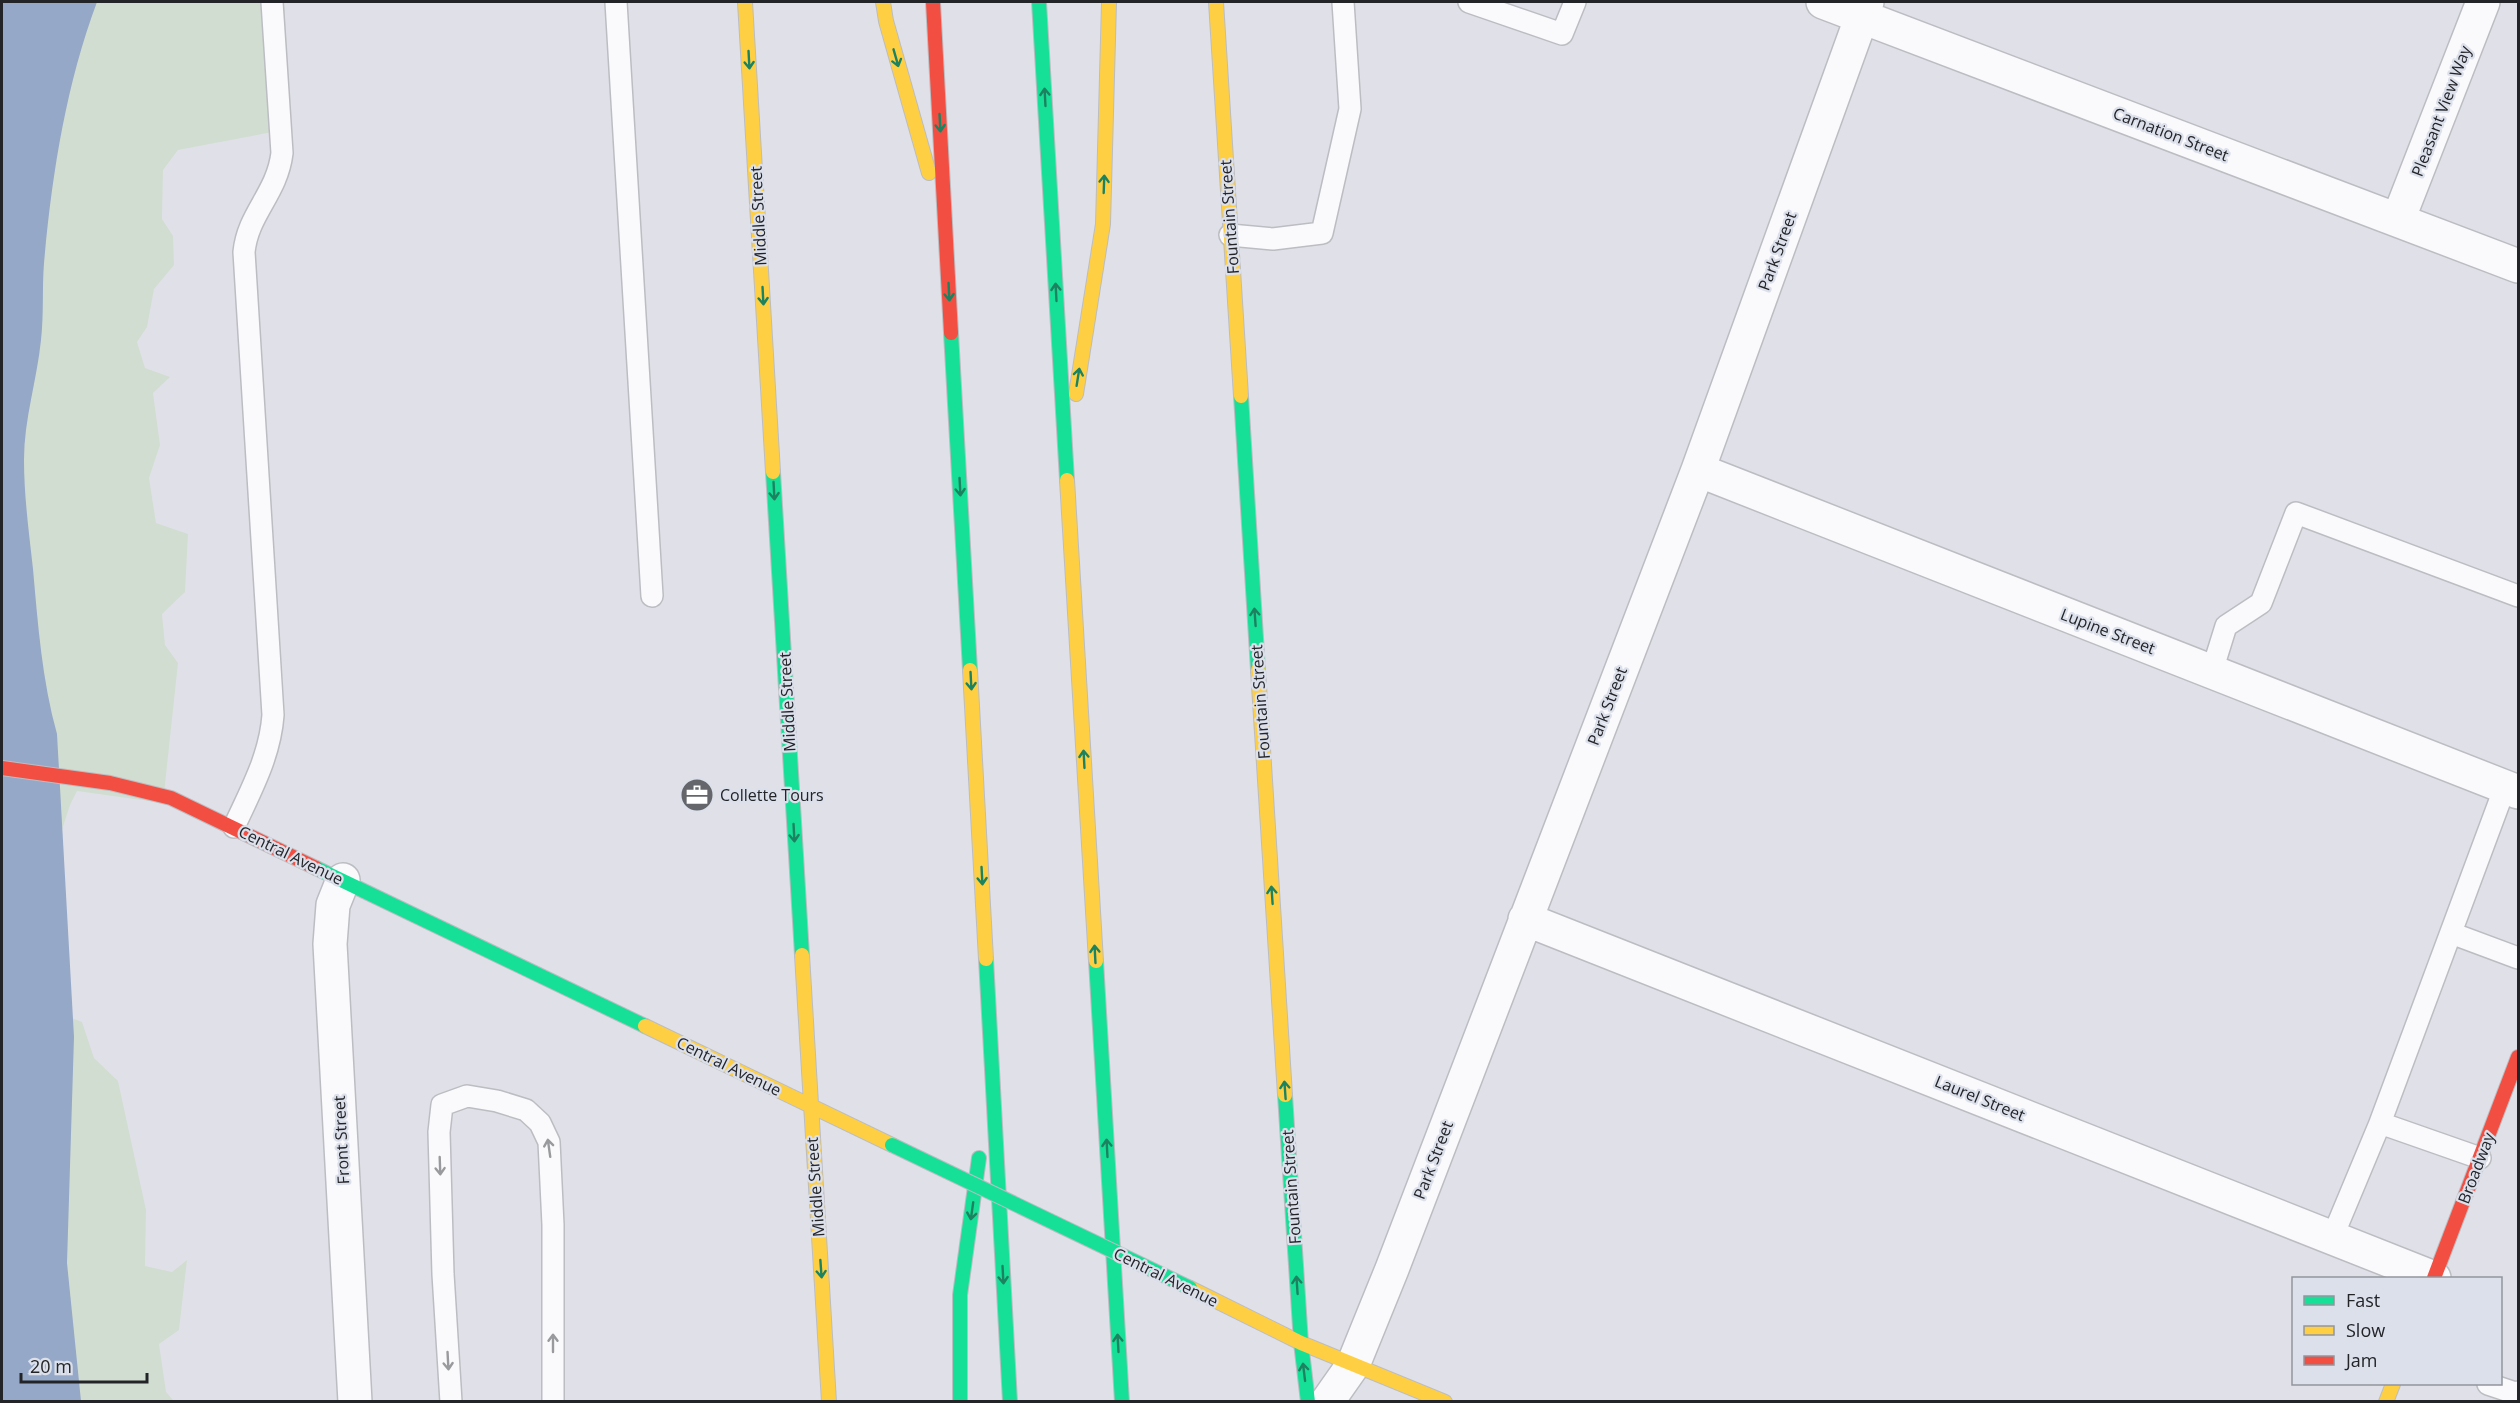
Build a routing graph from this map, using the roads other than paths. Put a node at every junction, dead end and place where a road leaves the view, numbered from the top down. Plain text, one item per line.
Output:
1 (272, 2) edge
2 (616, 2) edge
3 (745, 2) edge
4 (883, 2) edge
5 (933, 2) edge
6 (1040, 2) edge
7 (1109, 2) edge
8 (1216, 2) edge
9 (1343, 2) edge
10 (1469, 2) edge
11 (1575, 2) edge
12 (1823, 2) edge
13 (2483, 2) edge
14 (1865, 9) edge
15 (2398, 220) junction
16 (946, 234) junction
17 (1230, 235) junction
18 (2518, 266) edge
19 (1066, 455) junction
20 (1698, 470) junction
21 (652, 596) dead end
22 (2518, 596) edge
23 (2212, 671) junction
24 (2, 768) edge
25 (2512, 790) edge
26 (234, 827) junction
27 (344, 880) junction
28 (1526, 919) junction
29 (2451, 933) junction
30 (2518, 958) edge
31 (2518, 1057) edge
32 (992, 1070) junction
33 (810, 1106) junction
34 (2380, 1123) junction
35 (2480, 1158) junction
36 (2332, 1238) junction
37 (2431, 1277) edge
38 (2434, 1277) edge
39 (1301, 1343) junction
40 (1353, 1365) junction
41 (2392, 1385) edge
42 (2492, 1385) edge
43 (2515, 1396) edge
44 (355, 1401) edge
45 (451, 1401) edge
46 (553, 1401) edge
47 (829, 1401) edge
48 (960, 1401) edge
49 (1010, 1401) edge
50 (1122, 1401) edge
51 (1308, 1401) edge
52 (1327, 1401) edge
53 (1445, 1401) edge
54 (2386, 1401) edge

1 - 26 lane
2 - 21 lane
3 -> 33 main road, Middle Street
4 -> 16 main road
5 -> 16 main road
19 -> 6 main road
19 -> 7 main road
8 - 17 main road, Fountain Street
9 - 17 lane
10 - 11 lane
12 - 14 street, Carnation Street
13 - 15 street, Pleasant View Way
14 - 15 street, Carnation Street
14 - 20 street, Park Street
15 - 18 street, Carnation Street
16 -> 32 main road
39 -> 17 main road, Fountain Street
50 -> 19 main road
20 - 23 street, Lupine Street
20 - 28 street, Park Street
22 - 23 lane
23 - 25 street, Lupine Street
24 - 26 main road, Central Avenue
25 - 29 lane
26 - 27 main road, Central Avenue
27 - 33 main road, Central Avenue
27 - 44 street, Front Street
28 - 36 street, Laurel Street
28 - 40 street, Park Street
29 - 30 lane
29 - 34 lane
31 - 35 main road, Broadway
32 -> 48 main road
32 -> 49 main road
33 - 39 main road, Central Avenue, bridge
33 -> 47 main road, Middle Street
34 - 35 lane
34 - 36 lane
35 - 38 main road, Broadway
36 - 37 street, Laurel Street
39 - 40 main road, Central Avenue
51 -> 39 main road, Fountain Street
40 - 52 street, Park Street
40 - 53 main road, Central Avenue
41 - 54 main road
42 - 43 lane
46 -> 45 lane

